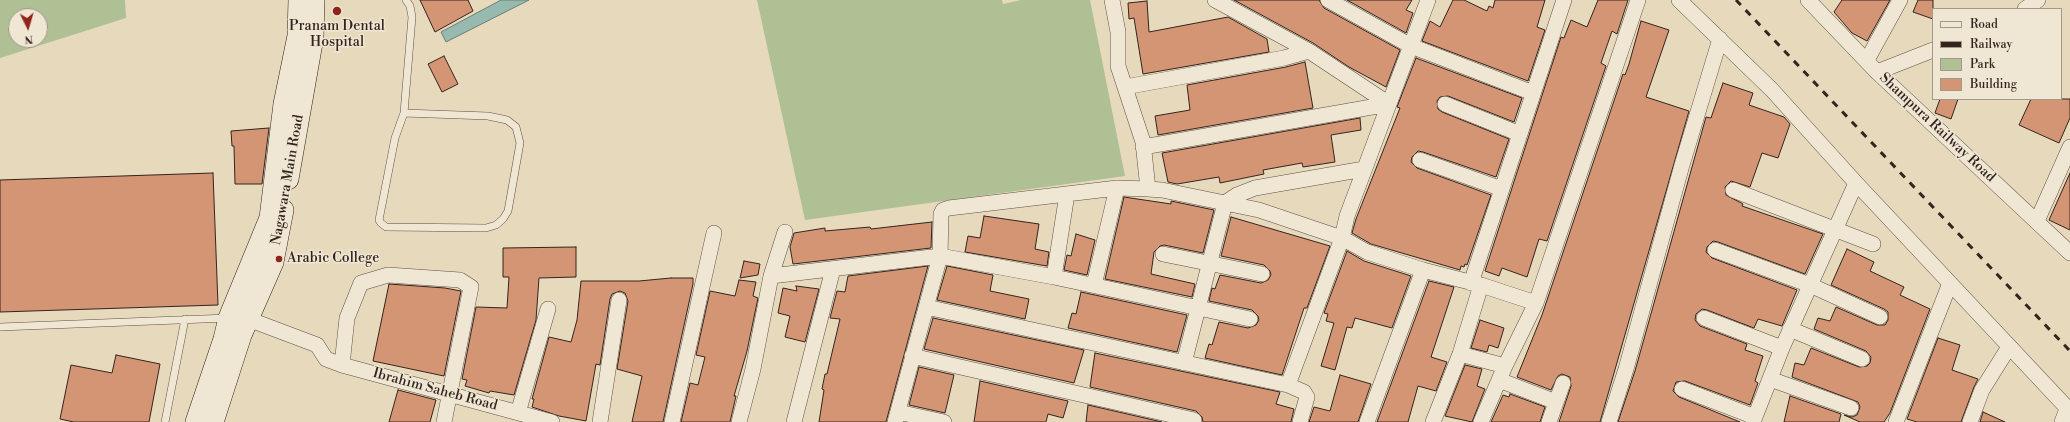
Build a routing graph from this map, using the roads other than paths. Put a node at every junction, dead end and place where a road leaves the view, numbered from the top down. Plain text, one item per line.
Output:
1 (299, 0) edge
2 (314, 0) edge
3 (406, 0) edge
4 (1112, 0) edge
5 (1215, 0) edge
6 (1328, 0) edge
7 (1428, 0) edge
8 (1564, 0) edge
9 (1638, 0) edge
10 (1679, 0) edge
11 (1808, 0) edge
12 (1900, 0) edge
13 (2038, 0) edge
14 (2026, 8) edge
15 (1720, 39) junction
16 (1411, 46) junction
17 (1932, 50) edge
18 (1308, 51) junction
19 (1872, 66) junction
20 (1125, 87) junction
21 (1533, 93) junction
22 (1389, 104) junction
23 (1445, 104) dead end
24 (404, 114) junction
25 (1520, 134) junction
26 (1144, 147) junction
27 (2070, 147) edge
28 (1420, 160) dead end
29 (1364, 168) junction
30 (1856, 183) junction
31 (1117, 188) junction
32 (1148, 189) junction
33 (1502, 189) junction
34 (1733, 190) dead end
35 (1067, 194) junction
36 (1225, 203) junction
37 (2037, 221) junction
38 (1834, 231) junction
39 (784, 232) dead end
40 (714, 234) dead end
41 (1342, 238) junction
42 (1872, 244) dead end
43 (1714, 250) dead end
44 (2070, 252) edge
45 (1162, 254) dead end
46 (940, 256) junction
47 (1210, 263) junction
48 (833, 269) junction
49 (1423, 270) junction
50 (1262, 274) dead end
51 (771, 276) junction
52 (1054, 277) junction
53 (1950, 283) junction
54 (1476, 284) junction
55 (1810, 284) junction
56 (1094, 285) junction
57 (619, 300) dead end
58 (1536, 304) junction
59 (926, 307) junction
60 (1199, 308) junction
61 (548, 309) dead end
62 (1880, 316) dead end
63 (239, 318) junction
64 (1704, 318) dead end
65 (185, 319) junction
66 (1250, 319) dead end
67 (0, 327) edge
68 (1790, 329) junction
69 (2010, 347) junction
70 (1782, 348) junction
71 (1460, 354) junction
72 (912, 356) junction
73 (1862, 359) dead end
74 (224, 362) junction
75 (1184, 362) junction
76 (342, 365) junction
77 (1505, 366) junction
78 (1770, 379) junction
79 (1499, 380) junction
80 (1563, 383) dead end
81 (1288, 385) junction
82 (1682, 389) dead end
83 (451, 394) junction
84 (1556, 402) junction
85 (1851, 408) dead end
86 (518, 412) junction
87 (2066, 414) edge
88 (896, 417) edge
89 (1754, 419) edge
90 (1194, 420) dead end
91 (165, 422) edge
92 (196, 422) edge
93 (213, 422) edge
94 (444, 422) edge
95 (552, 422) edge
96 (600, 422) edge
97 (672, 422) edge
98 (739, 422) edge
99 (794, 422) edge
100 (944, 422) edge
101 (1300, 422) edge
102 (1367, 422) edge
103 (1433, 422) edge
104 (1481, 422) edge
105 (1549, 422) edge
106 (1609, 422) edge
107 (1896, 422) edge
108 (1970, 422) edge

1 - 63 main road
2 - 63 main road, Nagawara Main Road
3 - 24 lane
4 - 20 street
5 - 18 street
6 - 16 street
7 - 16 street
8 - 21 street
9 - 58 street
10 - 15 street
11 - 19 street, Shampura Railway Road
12 - 19 street
13 - 14 street
15 - 30 street
15 - 106 street
16 - 21 street
16 - 22 street
17 - 19 street
18 - 20 street
18 - 22 street
19 - 37 street, Shampura Railway Road
20 - 26 street
21 - 25 street
22 - 26 street
22 - 29 street
23 - 25 street
24 - 24 lane
25 - 33 street
26 - 32 street
27 - 37 street
28 - 33 street
29 - 36 street
29 - 41 street
30 - 38 street
30 - 53 street
31 - 32 street
31 - 35 street
31 - 56 street
32 - 36 street
33 - 54 street
34 - 38 street
35 - 46 street
35 - 52 street
36 - 41 street
36 - 47 street
37 - 44 street, Shampura Railway Road
38 - 42 street
38 - 55 street
39 - 51 street
40 - 97 street
41 - 49 street
41 - 81 street
43 - 55 street
45 - 47 street
46 - 48 street
46 - 52 street
46 - 59 street
47 - 50 street
47 - 60 street
48 - 51 street
48 - 99 street
49 - 54 street
49 - 102 street
51 - 98 street
52 - 56 street
53 - 69 street
53 - 107 street
54 - 58 street
54 - 71 street
55 - 62 street
55 - 68 street
56 - 60 street
57 - 96 street
58 - 77 street
59 - 72 street
59 - 75 street
60 - 66 street
60 - 75 street
61 - 86 street
63 - 65 lane
63 - 74 main road
63 - 76 street, Ibrahim Saheb Road
64 - 70 street
65 - 67 lane
65 - 91 lane
68 - 70 street
68 - 73 street
69 - 87 street
69 - 108 street
70 - 78 street
71 - 77 street
71 - 103 street
72 - 88 street
72 - 90 street
74 - 92 main road
74 - 93 main road
75 - 81 street
76 - 83 street, Ibrahim Saheb Road
76 - 83 street
77 - 79 street
78 - 85 street
78 - 89 street
79 - 84 street
79 - 104 street
80 - 84 street
81 - 101 street
82 - 89 street
83 - 86 street, Ibrahim Saheb Road
83 - 94 street
84 - 105 street
86 - 95 street, Ibrahim Saheb Road
88 - 100 street

